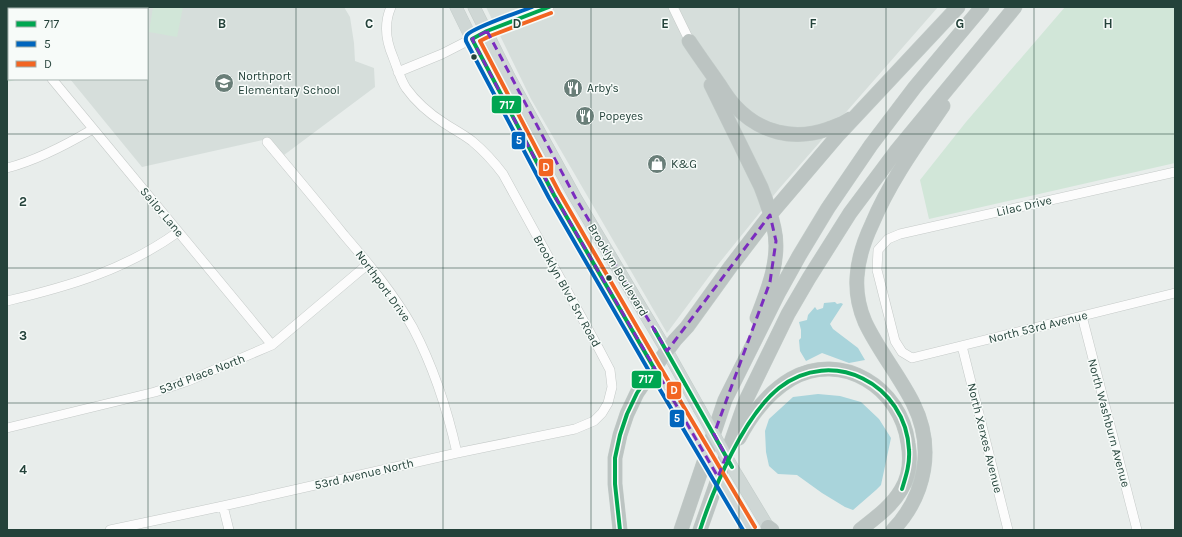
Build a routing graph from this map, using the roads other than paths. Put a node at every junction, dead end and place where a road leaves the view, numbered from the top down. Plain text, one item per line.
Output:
1 (391, 7) edge
2 (456, 7) edge
3 (474, 7) edge
4 (549, 7) edge
5 (673, 7) edge
6 (958, 7) edge
7 (982, 7) edge
8 (1015, 7) edge
9 (486, 31) junction
10 (995, 32) junction
11 (472, 39) junction
12 (690, 41) junction
13 (398, 72) junction
14 (53, 80) edge
15 (711, 85) joint
16 (862, 110) junction
17 (93, 129) junction
18 (267, 142) dead end
19 (7, 168) edge
20 (1175, 172) edge
21 (770, 215) junction
22 (178, 232) junction
23 (368, 264) junction
24 (1175, 293) edge
25 (7, 301) edge
26 (1082, 316) junction
27 (272, 345) junction
28 (962, 346) junction
29 (667, 351) junction
30 (902, 352) joint
31 (654, 368) junction
32 (725, 400) junction
33 (608, 403) joint
34 (7, 428) edge
35 (457, 453) junction
36 (709, 503) junction
37 (222, 506) junction
38 (886, 510) junction
39 (770, 529) edge
40 (1005, 529) edge
41 (110, 530) edge
42 (229, 530) edge
43 (620, 530) edge
44 (681, 530) edge
45 (700, 530) edge
46 (750, 530) edge
47 (850, 530) edge
48 (860, 530) edge
49 (893, 530) edge
50 (1137, 530) edge

1 - 13 street, Brooklyn Blvd Srv Road
2 - 11 main road, Brooklyn Boulevard
3 - 9 main road, Brooklyn Boulevard
4 - 9 street
5 - 12 street
6 - 16 highway
7 - 32 highway
8 - 10 highway
9 - 11 street
9 - 29 main road, Brooklyn Boulevard
10 - 36 highway
10 - 49 highway
11 - 13 street
11 - 31 main road, Brooklyn Boulevard
12 - 15 street
12 - 16 highway
13 - 33 street, Brooklyn Blvd Srv Road
14 - 17 street, Sailor Lane
15 - 21 highway
16 - 21 highway
17 - 19 street
17 - 22 street, Sailor Lane
18 - 23 street, Northport Drive
20 - 30 street, Lilac Drive
21 - 29 highway
21 - 32 highway
22 - 25 street
22 - 27 street, Sailor Lane
23 - 27 street, 53rd Place North
23 - 35 street, Northport Drive
24 - 26 street, North 53rd Avenue
26 - 28 street, North 53rd Avenue
26 - 50 street, North Washburn Avenue
27 - 34 street, 53rd Place North
28 - 30 street, North 53rd Avenue
28 - 40 street, North Xerxes Avenue
29 - 31 highway
29 - 39 main road, Brooklyn Boulevard, bridge
31 - 43 highway
31 - 46 main road, Brooklyn Boulevard, bridge
32 - 44 highway
33 - 35 street, 53rd Avenue North
35 - 37 street, 53rd Avenue North
36 - 38 highway
36 - 45 highway
37 - 41 street, 53rd Avenue North
37 - 42 street
38 - 47 highway
38 - 48 highway

